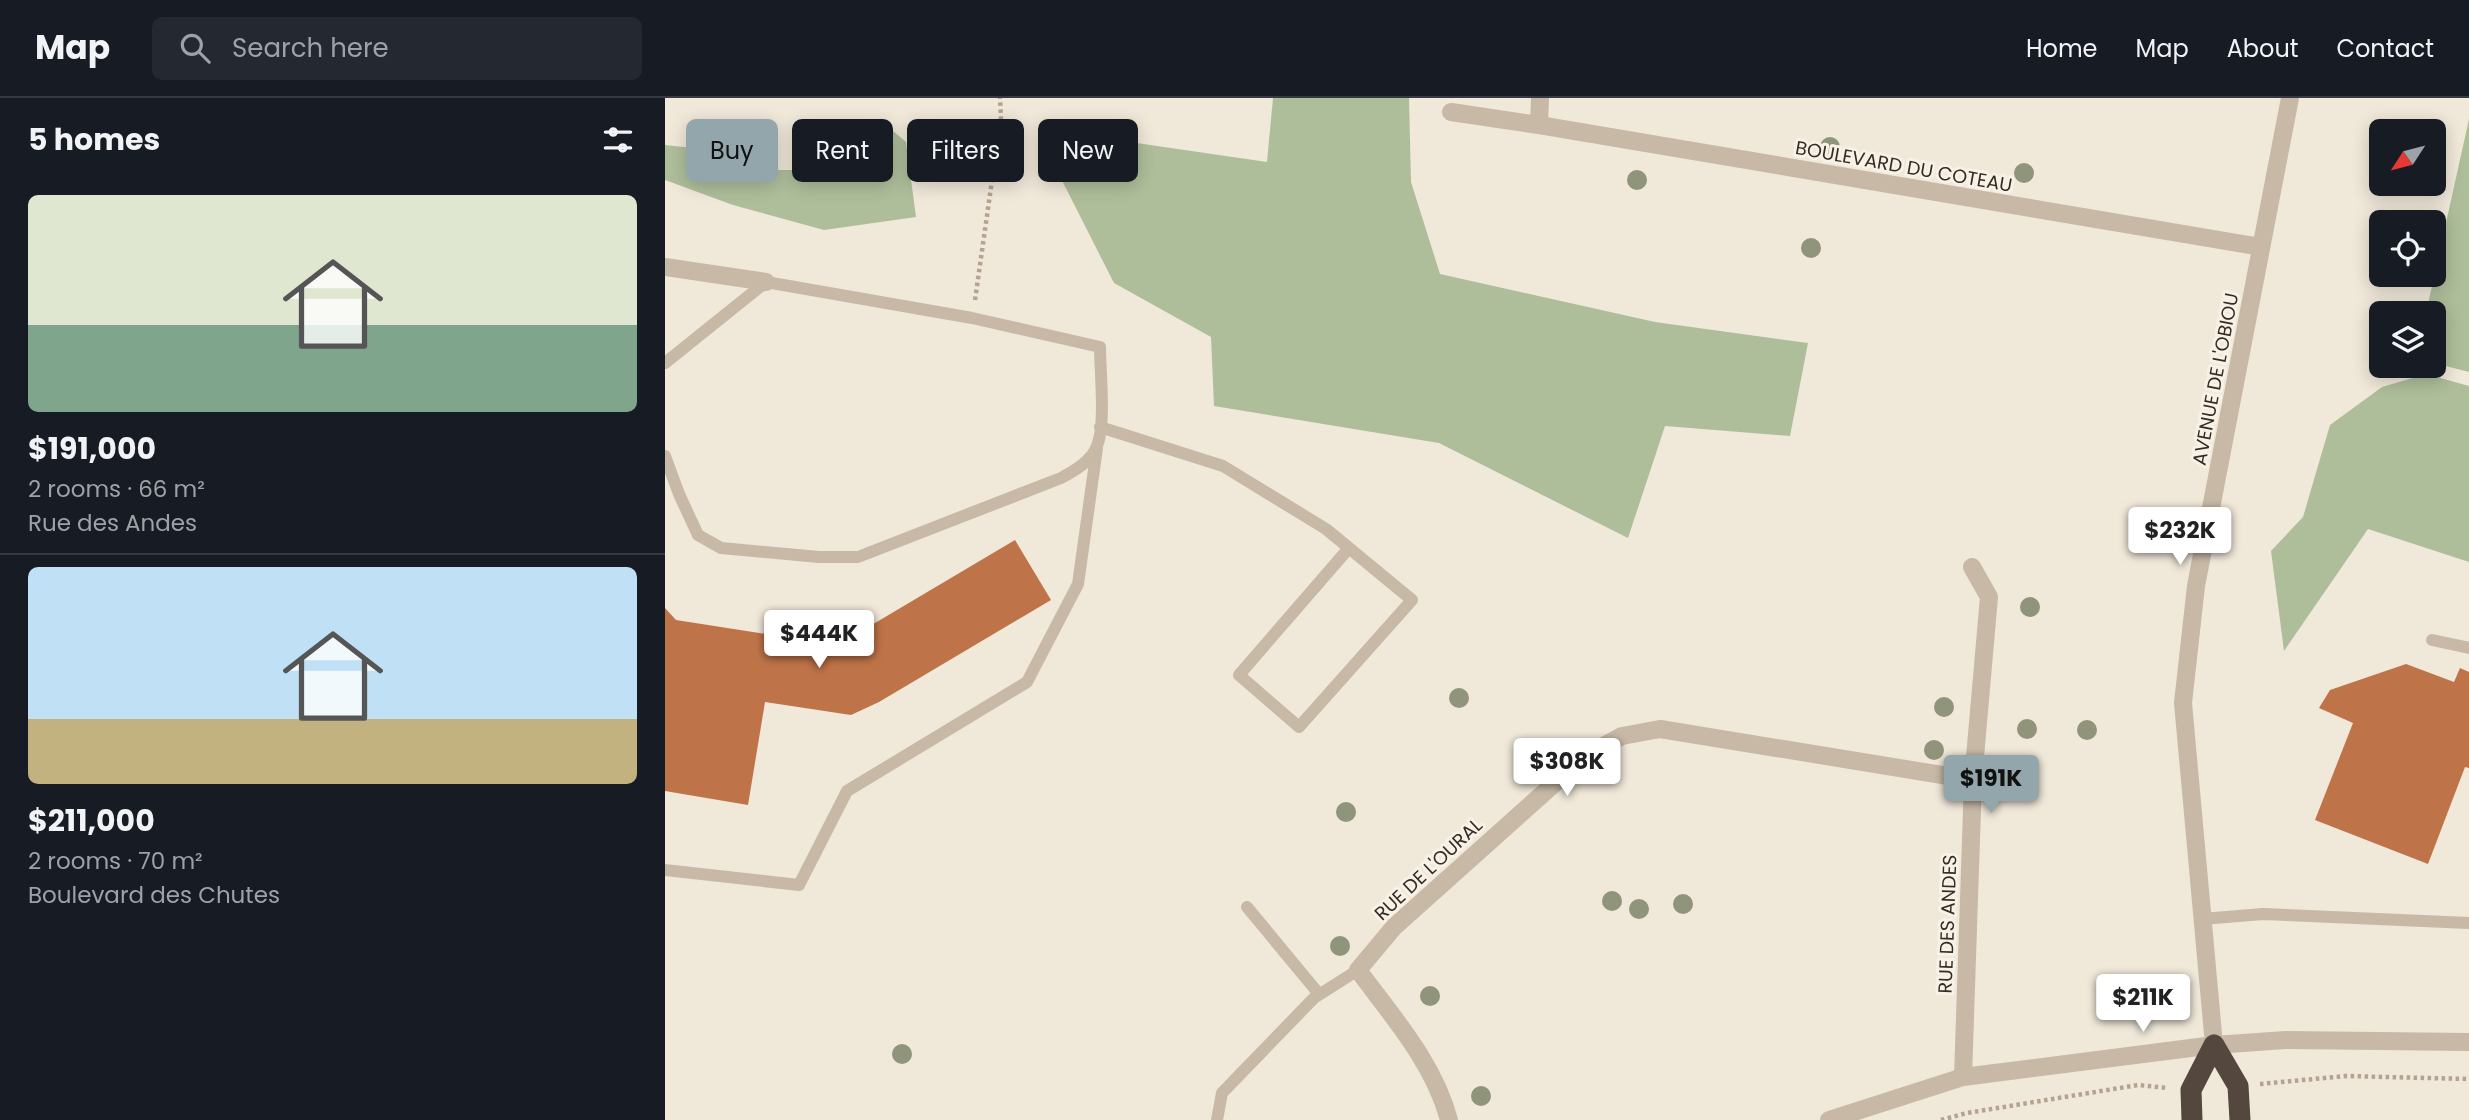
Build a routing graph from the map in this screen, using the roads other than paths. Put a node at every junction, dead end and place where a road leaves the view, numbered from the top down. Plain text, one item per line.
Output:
1 (1540, 98) edge
2 (2290, 98) edge
3 (1451, 113) dead end
4 (1539, 125) junction
5 (2261, 247) junction
6 (665, 267) edge
7 (766, 282) junction
8 (665, 363) edge
9 (1100, 427) junction
10 (1097, 448) junction
11 (665, 456) edge
12 (1349, 548) junction
13 (1972, 567) dead end
14 (2432, 640) dead end
15 (2469, 648) edge
16 (1973, 780) junction
17 (665, 870) edge
18 (1247, 907) dead end
19 (2202, 919) junction
20 (2469, 923) edge
21 (1359, 970) junction
22 (1319, 994) junction
23 (2469, 1042) edge
24 (2214, 1045) junction
25 (1963, 1077) junction
26 (1217, 1120) edge
27 (1449, 1120) edge
28 (1829, 1120) edge
29 (2192, 1120) edge
30 (2240, 1120) edge

1 - 4 street
2 - 5 street, AVENUE DE L'OBIOU
3 - 4 street, BOULEVARD DU COTEAU
4 - 5 street, BOULEVARD DU COTEAU
5 - 19 street, AVENUE DE L'OBIOU
6 - 7 street
7 - 8 lane
7 - 9 lane
9 - 10 lane
9 - 12 lane
10 - 11 lane
10 - 17 lane
12 - 12 lane
13 - 16 street, RUE DES ANDES
14 - 15 lane
16 - 21 street, RUE DE L'OURAL
16 - 25 street, RUE DES ANDES
18 - 22 lane
19 - 20 lane
19 - 24 street, AVENUE DE L'OBIOU
21 - 22 lane
21 - 27 street
22 - 26 lane
23 - 24 street
24 - 25 street
24 - 29 highway
24 - 30 highway
25 - 28 street

